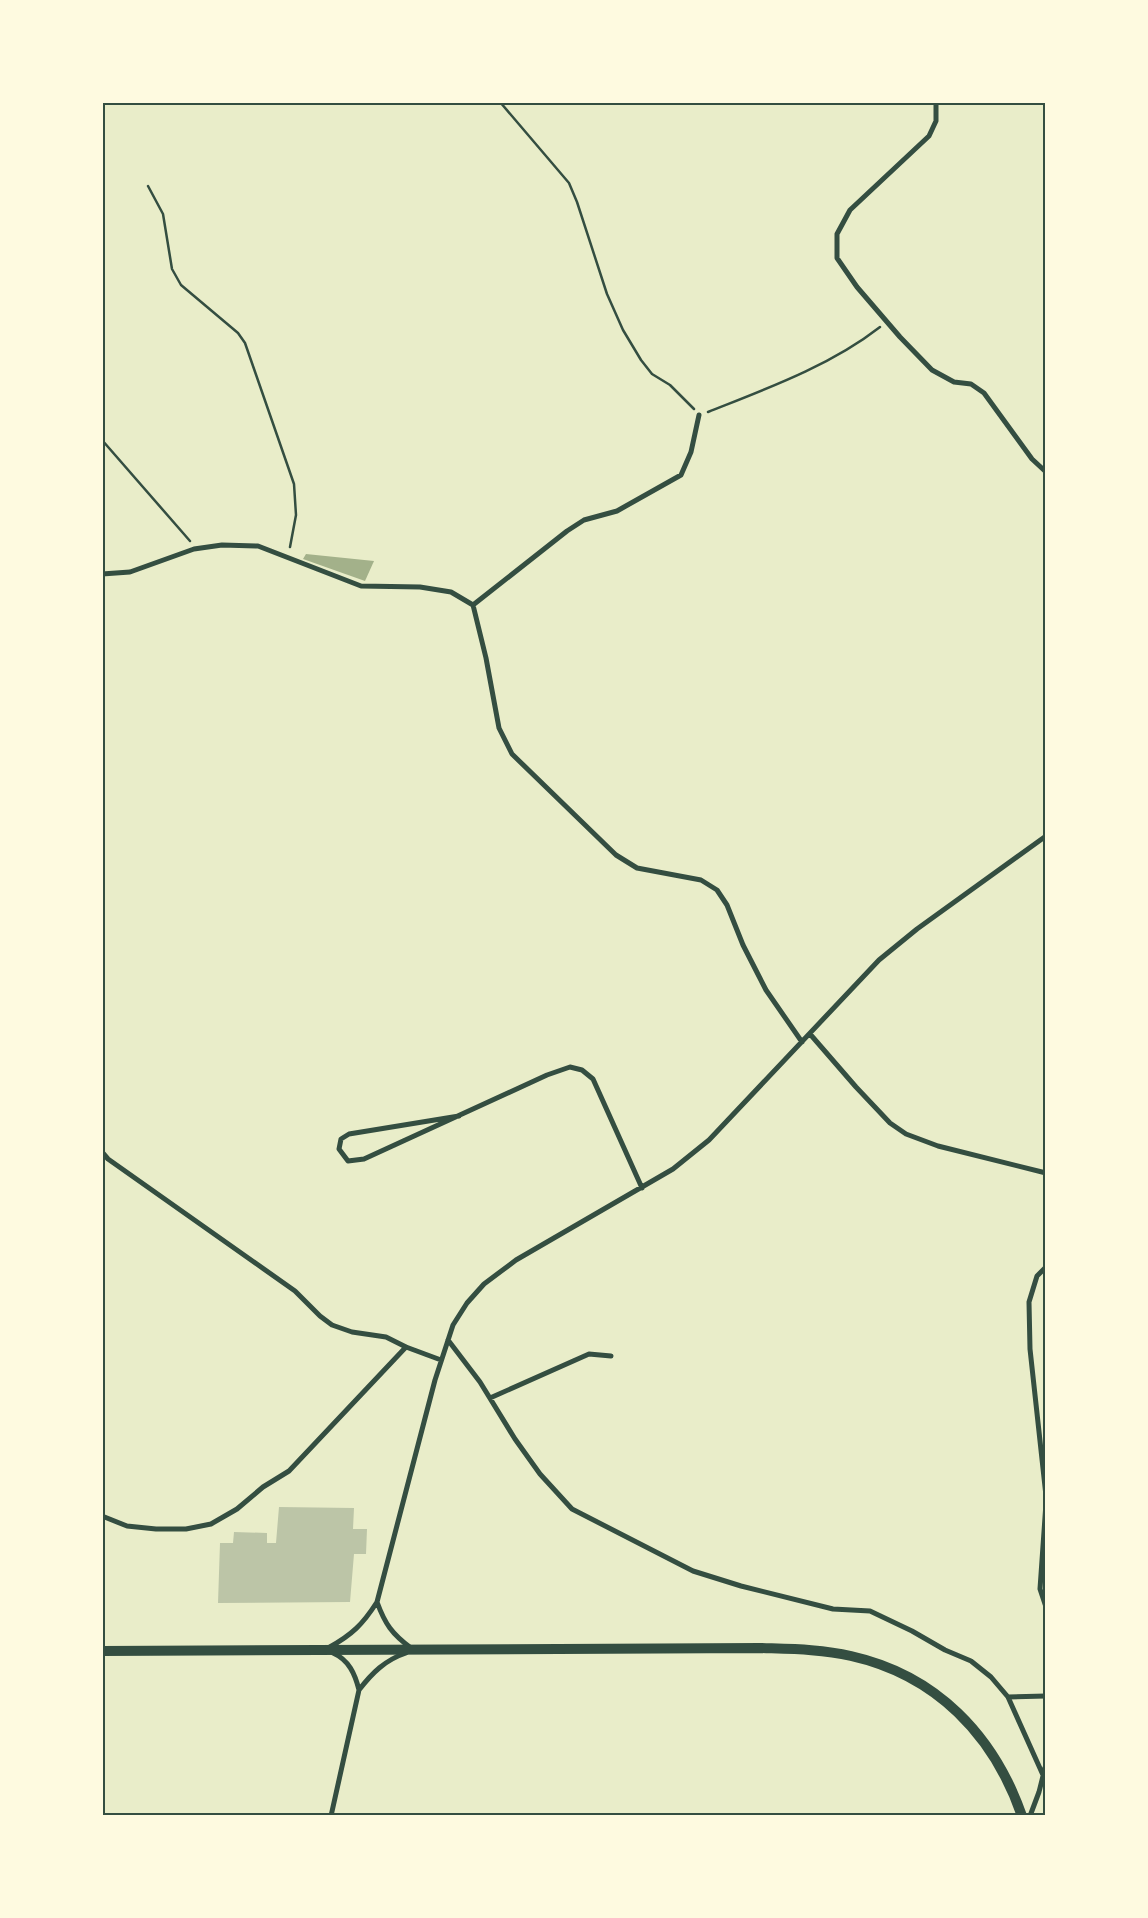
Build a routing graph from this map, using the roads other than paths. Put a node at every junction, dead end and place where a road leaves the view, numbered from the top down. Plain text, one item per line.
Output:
1 (936, 102) edge
2 (699, 415) road end
3 (1046, 472) edge
4 (102, 574) edge
5 (473, 605) junction
6 (1046, 836) edge
7 (810, 1034) junction
8 (802, 1042) junction
9 (458, 1116) junction
10 (102, 1152) edge
11 (1046, 1173) edge
12 (642, 1188) junction
13 (1046, 1267) edge
14 (448, 1340) junction
15 (406, 1347) junction
16 (611, 1356) dead end
17 (441, 1360) junction
18 (490, 1398) junction
19 (1046, 1496) edge
20 (1046, 1502) edge
21 (102, 1516) edge
22 (377, 1602) junction
23 (1046, 1608) edge
24 (326, 1649) junction
25 (413, 1650) junction
26 (102, 1651) edge
27 (359, 1690) junction
28 (1046, 1696) edge
29 (1008, 1697) junction
30 (1046, 1764) edge
31 (1043, 1775) junction
32 (331, 1816) edge
33 (1022, 1816) edge
34 (1030, 1816) edge

1 - 3 street
2 - 5 street
4 - 5 street
5 - 8 street
6 - 7 street
7 - 8 street
7 - 11 street
8 - 12 street
9 - 9 street
9 - 12 street
10 - 15 street
12 - 14 street
13 - 19 street
14 - 17 street
14 - 18 street
15 - 17 street
15 - 21 street
16 - 18 street
17 - 22 street
18 - 29 street
20 - 23 street
22 - 24 street
22 - 25 street
24 - 25 main road
24 - 26 main road
24 - 27 street
25 - 27 street
25 - 33 main road
27 - 32 street
28 - 29 street
29 - 31 street
30 - 31 street
31 - 34 street

